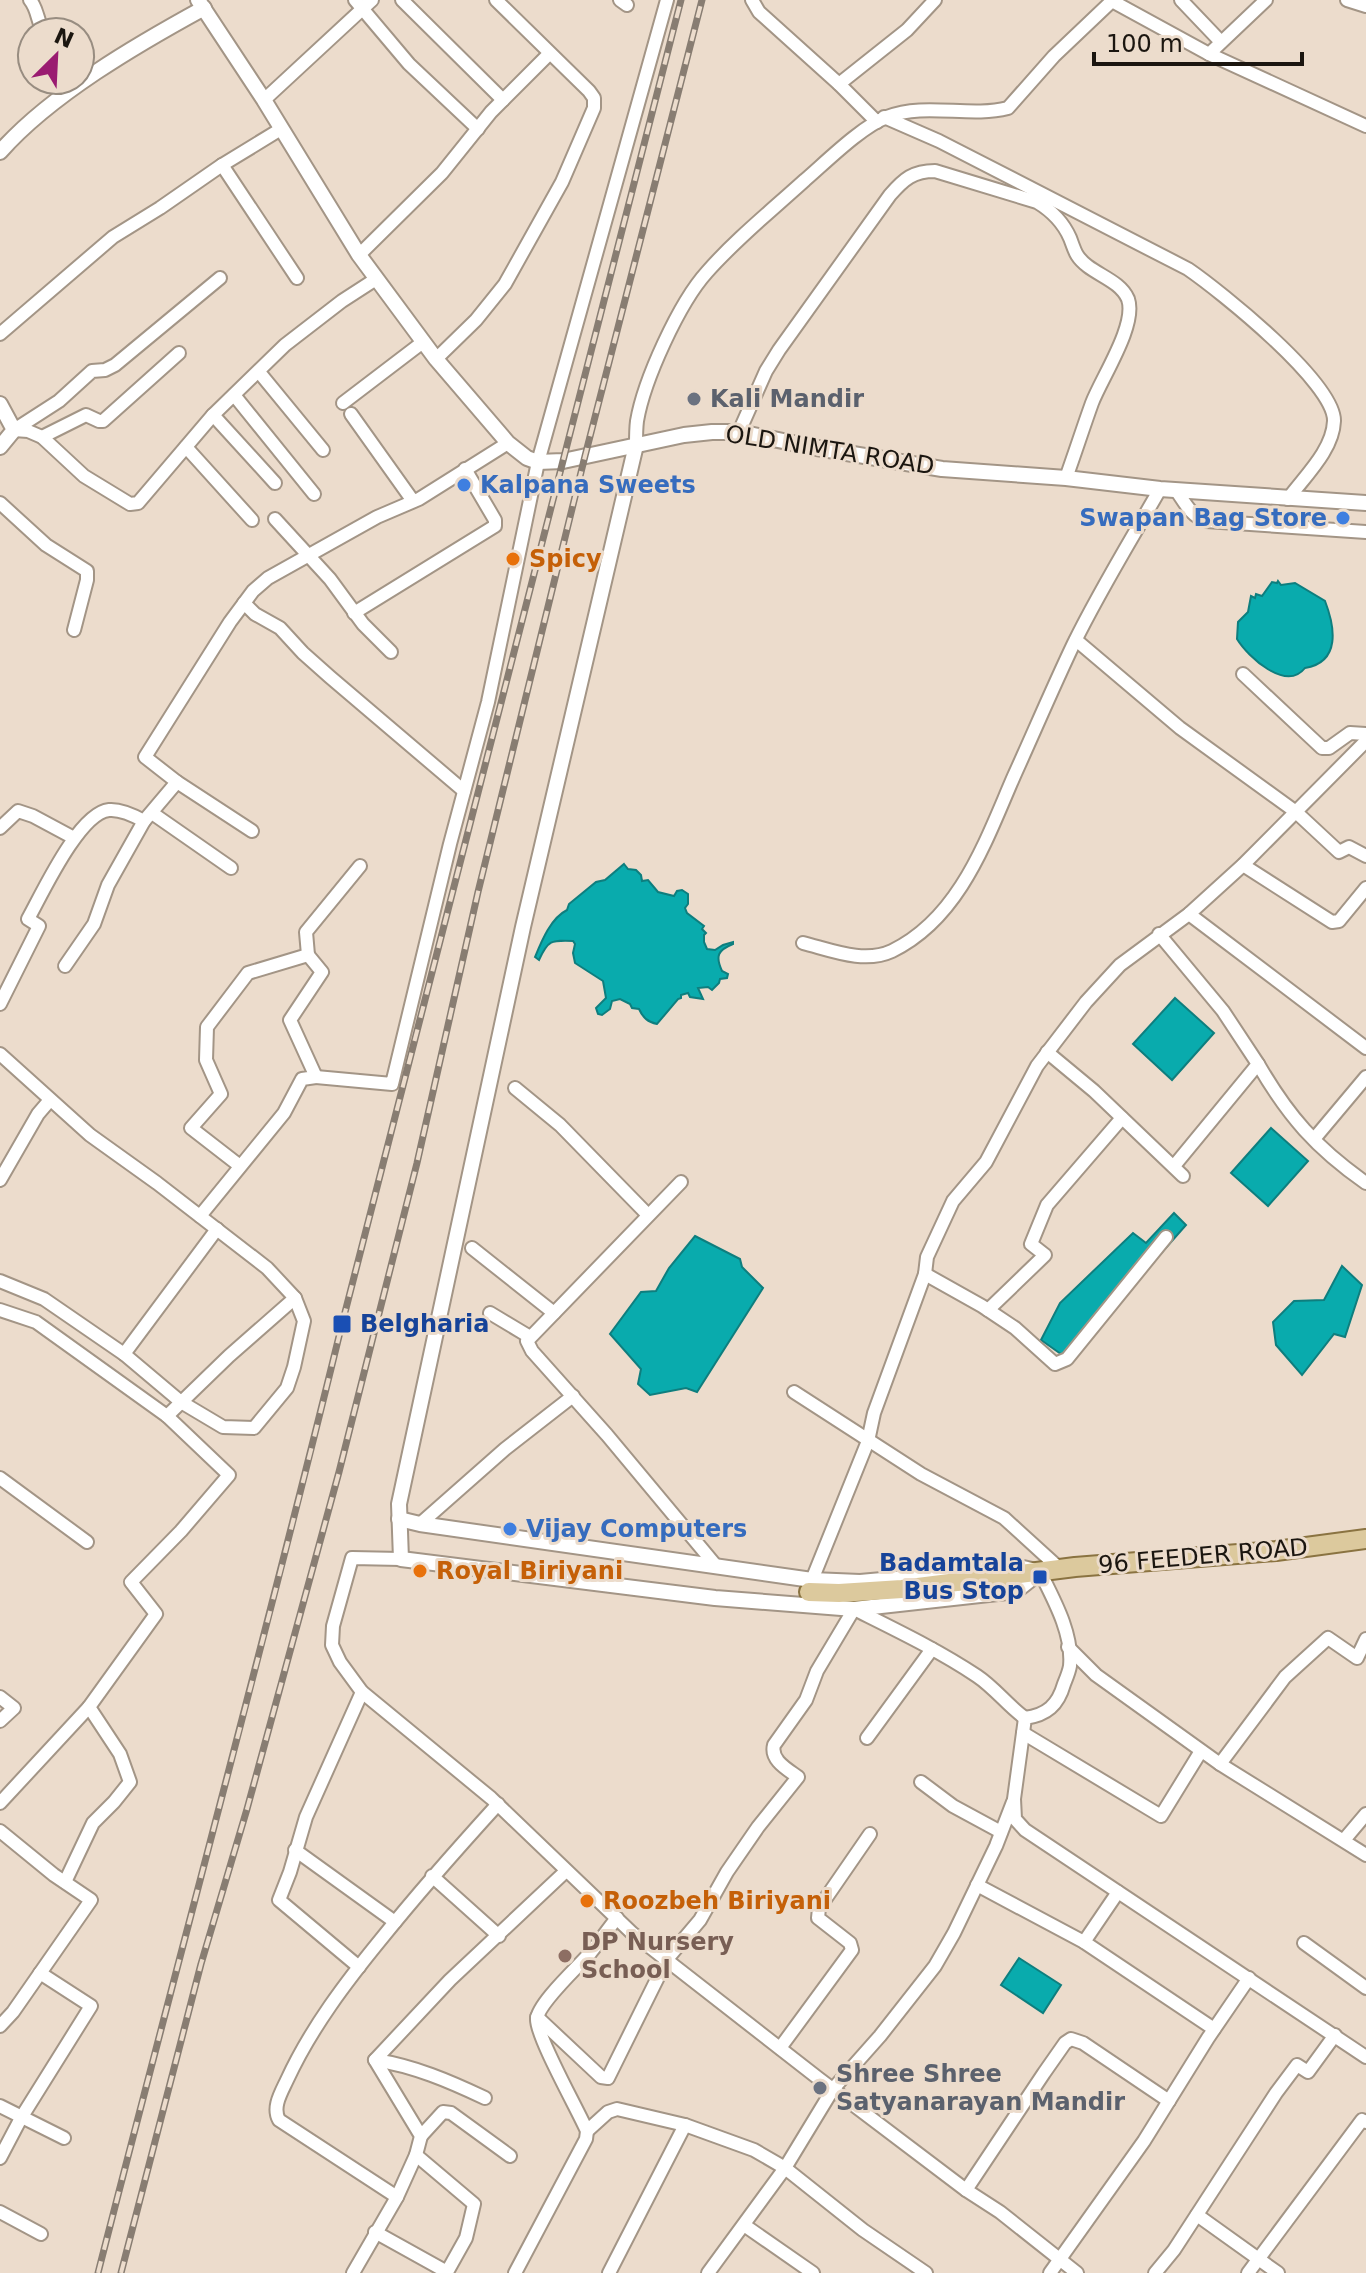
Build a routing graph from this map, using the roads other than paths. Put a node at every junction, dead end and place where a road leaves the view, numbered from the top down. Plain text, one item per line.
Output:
1 (402, 0) edge
2 (496, 0) edge
3 (667, 0) edge
4 (752, 0) edge
5 (935, 0) edge
6 (1112, 0) edge
7 (1181, 0) edge
8 (1266, 0) edge
9 (1347, 0) edge
10 (363, 3) edge
11 (201, 4) edge
12 (1366, 6) edge
13 (1221, 42) junction
14 (549, 54) junction
15 (1209, 54) junction
16 (96, 72) edge
17 (839, 84) junction
18 (63, 96) edge
19 (264, 100) junction
20 (503, 100) junction
21 (880, 120) junction
22 (1366, 126) edge
23 (281, 129) junction
24 (478, 129) junction
25 (0, 152) edge
26 (222, 165) junction
27 (359, 255) junction
28 (220, 278) dead end
29 (297, 278) dead end
30 (376, 279) junction
31 (0, 334) edge
32 (423, 342) junction
33 (179, 353) dead end
34 (436, 359) junction
35 (259, 372) junction
36 (234, 395) junction
37 (0, 404) edge
38 (213, 415) junction
39 (14, 430) junction
40 (739, 432) junction
41 (42, 437) junction
42 (508, 443) junction
43 (636, 445) junction
44 (0, 447) edge
45 (186, 447) junction
46 (323, 450) dead end
47 (538, 462) junction
48 (465, 469) junction
49 (1066, 478) junction
50 (275, 483) dead end
51 (1160, 489) junction
52 (1176, 490) junction
53 (314, 494) dead end
54 (1288, 499) junction
55 (413, 501) junction
56 (0, 503) edge
57 (1366, 503) edge
58 (275, 519) dead end
59 (252, 520) dead end
60 (1366, 532) edge
61 (308, 557) junction
62 (244, 603) junction
63 (354, 613) junction
64 (74, 630) dead end
65 (1076, 640) junction
66 (391, 652) dead end
67 (1243, 674) dead end
68 (1366, 734) edge
69 (1366, 741) edge
70 (177, 782) junction
71 (464, 791) junction
72 (1296, 812) junction
73 (148, 817) junction
74 (0, 828) edge
75 (252, 831) dead end
76 (74, 838) junction
77 (1366, 856) edge
78 (1243, 865) junction
79 (360, 866) dead end
80 (231, 868) dead end
81 (1366, 888) edge
82 (1189, 914) junction
83 (1159, 934) junction
84 (803, 943) dead end
85 (308, 955) junction
86 (65, 966) dead end
87 (0, 1004) edge
88 (1366, 1048) edge
89 (1047, 1052) junction
90 (0, 1054) edge
91 (1258, 1064) junction
92 (316, 1077) junction
93 (1366, 1077) edge
94 (515, 1088) dead end
95 (50, 1100) junction
96 (1122, 1118) junction
97 (1314, 1139) junction
98 (240, 1166) junction
99 (0, 1180) edge
100 (681, 1182) dead end
101 (1366, 1183) edge
102 (648, 1215) junction
103 (200, 1216) junction
104 (217, 1229) junction
105 (1166, 1237) dead end
106 (472, 1248) dead end
107 (925, 1274) junction
108 (0, 1281) edge
109 (295, 1298) junction
110 (0, 1310) edge
111 (988, 1310) junction
112 (490, 1313) dead end
113 (554, 1313) junction
114 (530, 1337) junction
115 (124, 1354) junction
116 (794, 1392) dead end
117 (573, 1396) junction
118 (181, 1402) junction
119 (167, 1416) junction
120 (868, 1441) junction
121 (0, 1478) edge
122 (399, 1519) junction
123 (420, 1524) junction
124 (1366, 1539) edge
125 (87, 1542) dead end
126 (408, 1560) junction
127 (717, 1567) junction
128 (1060, 1569) junction
129 (1040, 1572) junction
130 (811, 1586) junction
131 (854, 1609) junction
132 (1366, 1639) edge
133 (1068, 1647) junction
134 (932, 1649) junction
135 (1361, 1661) edge
136 (362, 1692) junction
137 (0, 1697) edge
138 (89, 1707) junction
139 (1025, 1718) junction
140 (0, 1721) edge
141 (1023, 1733) junction
142 (867, 1738) dead end
143 (1201, 1751) junction
144 (1220, 1764) junction
145 (921, 1782) dead end
146 (1014, 1799) junction
147 (0, 1803) edge
148 (498, 1804) junction
149 (1366, 1814) edge
150 (0, 1831) edge
151 (1001, 1832) junction
152 (870, 1834) dead end
153 (1344, 1840) junction
154 (295, 1850) junction
155 (1366, 1855) edge
156 (566, 1871) junction
157 (432, 1876) junction
158 (65, 1882) junction
159 (977, 1885) junction
160 (1118, 1892) junction
161 (617, 1918) junction
162 (395, 1922) junction
163 (499, 1936) junction
164 (1084, 1942) junction
165 (1304, 1943) dead end
166 (667, 1959) junction
167 (359, 1967) junction
168 (40, 1973) junction
169 (1249, 1978) junction
170 (1366, 1988) edge
171 (537, 2017) junction
172 (0, 2026) edge
173 (1214, 2029) junction
174 (1335, 2035) junction
175 (780, 2048) junction
176 (1366, 2057) edge
177 (375, 2060) junction
178 (833, 2089) junction
179 (485, 2098) dead end
180 (1169, 2101) junction
181 (0, 2106) edge
182 (21, 2118) junction
183 (1366, 2122) edge
184 (685, 2125) junction
185 (587, 2131) junction
186 (421, 2136) junction
187 (64, 2138) dead end
188 (416, 2155) junction
189 (510, 2156) dead end
190 (0, 2158) edge
191 (785, 2168) junction
192 (966, 2190) junction
193 (397, 2197) junction
194 (0, 2212) edge
195 (1197, 2215) junction
196 (744, 2225) junction
197 (375, 2232) junction
198 (41, 2234) dead end
199 (1259, 2259) junction
200 (1059, 2261) junction
201 (353, 2273) edge
202 (515, 2273) edge
203 (609, 2273) edge
204 (708, 2273) edge
205 (813, 2273) edge
206 (926, 2273) edge
207 (1050, 2273) edge
208 (1077, 2273) edge
209 (1155, 2273) edge
210 (1248, 2273) edge
211 (1278, 2273) edge

1 - 20 street
2 - 14 street
3 - 47 street
4 - 17 street
5 - 17 street
6 - 15 street
6 - 21 street
7 - 13 street
8 - 13 street
9 - 12 street
10 - 19 street
10 - 24 street
11 - 16 street
11 - 19 street
13 - 15 street
14 - 20 street
14 - 34 street
15 - 22 street
17 - 21 street
18 - 25 street
19 - 23 street
20 - 24 street
21 - 43 street
21 - 54 street
23 - 26 street
23 - 27 street
24 - 27 street
26 - 29 street
26 - 31 street
27 - 30 street
28 - 39 street
30 - 32 street
30 - 35 street
32 - 34 street
32 - 55 street
33 - 41 street
34 - 42 street
35 - 36 street
35 - 46 street
36 - 38 street
36 - 53 street
37 - 39 street
38 - 45 street
38 - 50 street
39 - 41 street
39 - 44 street
40 - 43 street, OLD NIMTA ROAD
40 - 49 street, OLD NIMTA ROAD
40 - 49 street
41 - 45 street
42 - 47 street
42 - 48 street
43 - 47 street, OLD NIMTA ROAD
43 - 122 street
45 - 59 street
47 - 71 street
48 - 55 street
48 - 63 street
49 - 51 street, OLD NIMTA ROAD
51 - 52 street, OLD NIMTA ROAD
51 - 65 street
52 - 54 street, OLD NIMTA ROAD
52 - 60 street
54 - 57 street, OLD NIMTA ROAD
55 - 61 street
56 - 64 street
58 - 61 street
61 - 62 street
61 - 63 street
62 - 70 street
62 - 71 street
63 - 66 street
65 - 72 street
65 - 84 street
67 - 68 street
69 - 72 street
70 - 73 street
70 - 75 street
71 - 92 street
72 - 77 street
72 - 78 street
73 - 76 street
73 - 80 street
73 - 86 street
74 - 76 street
76 - 87 street
78 - 81 street
78 - 82 street
79 - 85 street
82 - 83 street
82 - 88 street
83 - 89 street
83 - 91 street
85 - 92 street
85 - 98 street
89 - 96 street
89 - 107 street
90 - 95 street
91 - 96 street
91 - 97 street
92 - 98 street
93 - 97 street
94 - 102 street
95 - 99 street
95 - 103 street
96 - 111 street
97 - 101 street
98 - 103 street
100 - 102 street
102 - 113 street
103 - 104 street
104 - 109 street
104 - 115 street
105 - 111 street
106 - 113 street
107 - 111 street
107 - 120 street
108 - 115 street
109 - 118 street
109 - 118 street
110 - 119 street
112 - 114 street
113 - 114 street
114 - 117 street
115 - 118 street
116 - 120 street
117 - 123 street
117 - 127 street
118 - 119 street
119 - 138 street
120 - 128 street
120 - 130 street
121 - 125 street
122 - 123 street
122 - 126 street
123 - 127 street
124 - 128 main road, 96 FEEDER ROAD
126 - 131 street
126 - 136 street
127 - 130 street
128 - 129 main road, 96 FEEDER ROAD
129 - 130 main road, 96 FEEDER ROAD
129 - 130 street
129 - 131 street
129 - 133 street
131 - 134 street
131 - 166 street
132 - 135 street
133 - 139 street
133 - 143 street
134 - 139 street
134 - 142 street
135 - 144 street
136 - 148 street
136 - 154 street
137 - 140 street
138 - 147 street
138 - 158 street
139 - 141 street
141 - 143 street
141 - 146 street
143 - 144 street
144 - 153 street
145 - 151 street
146 - 151 street
146 - 160 street
148 - 156 street
148 - 157 street
149 - 153 street
150 - 158 street
151 - 159 street
152 - 175 street
153 - 155 street
154 - 162 street
154 - 167 street
156 - 161 street
156 - 163 street
157 - 162 street
157 - 163 street
158 - 168 street
159 - 164 street
159 - 178 street
160 - 164 street
160 - 169 street
161 - 166 street
161 - 171 street
162 - 167 street
163 - 177 street
164 - 173 street
165 - 170 street
166 - 171 street
166 - 175 street
167 - 193 street
168 - 172 street
168 - 182 street
169 - 173 street
169 - 174 street
171 - 185 street
173 - 180 street
174 - 176 street
174 - 195 street
175 - 178 street
177 - 179 street
177 - 186 street
178 - 191 street
178 - 192 street
180 - 192 street
180 - 200 street
181 - 182 street
182 - 187 street
182 - 190 street
183 - 199 street
184 - 185 street
184 - 191 street
184 - 203 street
185 - 202 street
186 - 188 street
186 - 189 street
188 - 193 street
188 - 197 street
191 - 196 street
191 - 206 street
192 - 200 street
193 - 197 street
194 - 198 street
195 - 199 street
195 - 209 street
196 - 204 street
196 - 205 street
197 - 201 street
199 - 210 street
199 - 211 street
200 - 207 street
200 - 208 street

